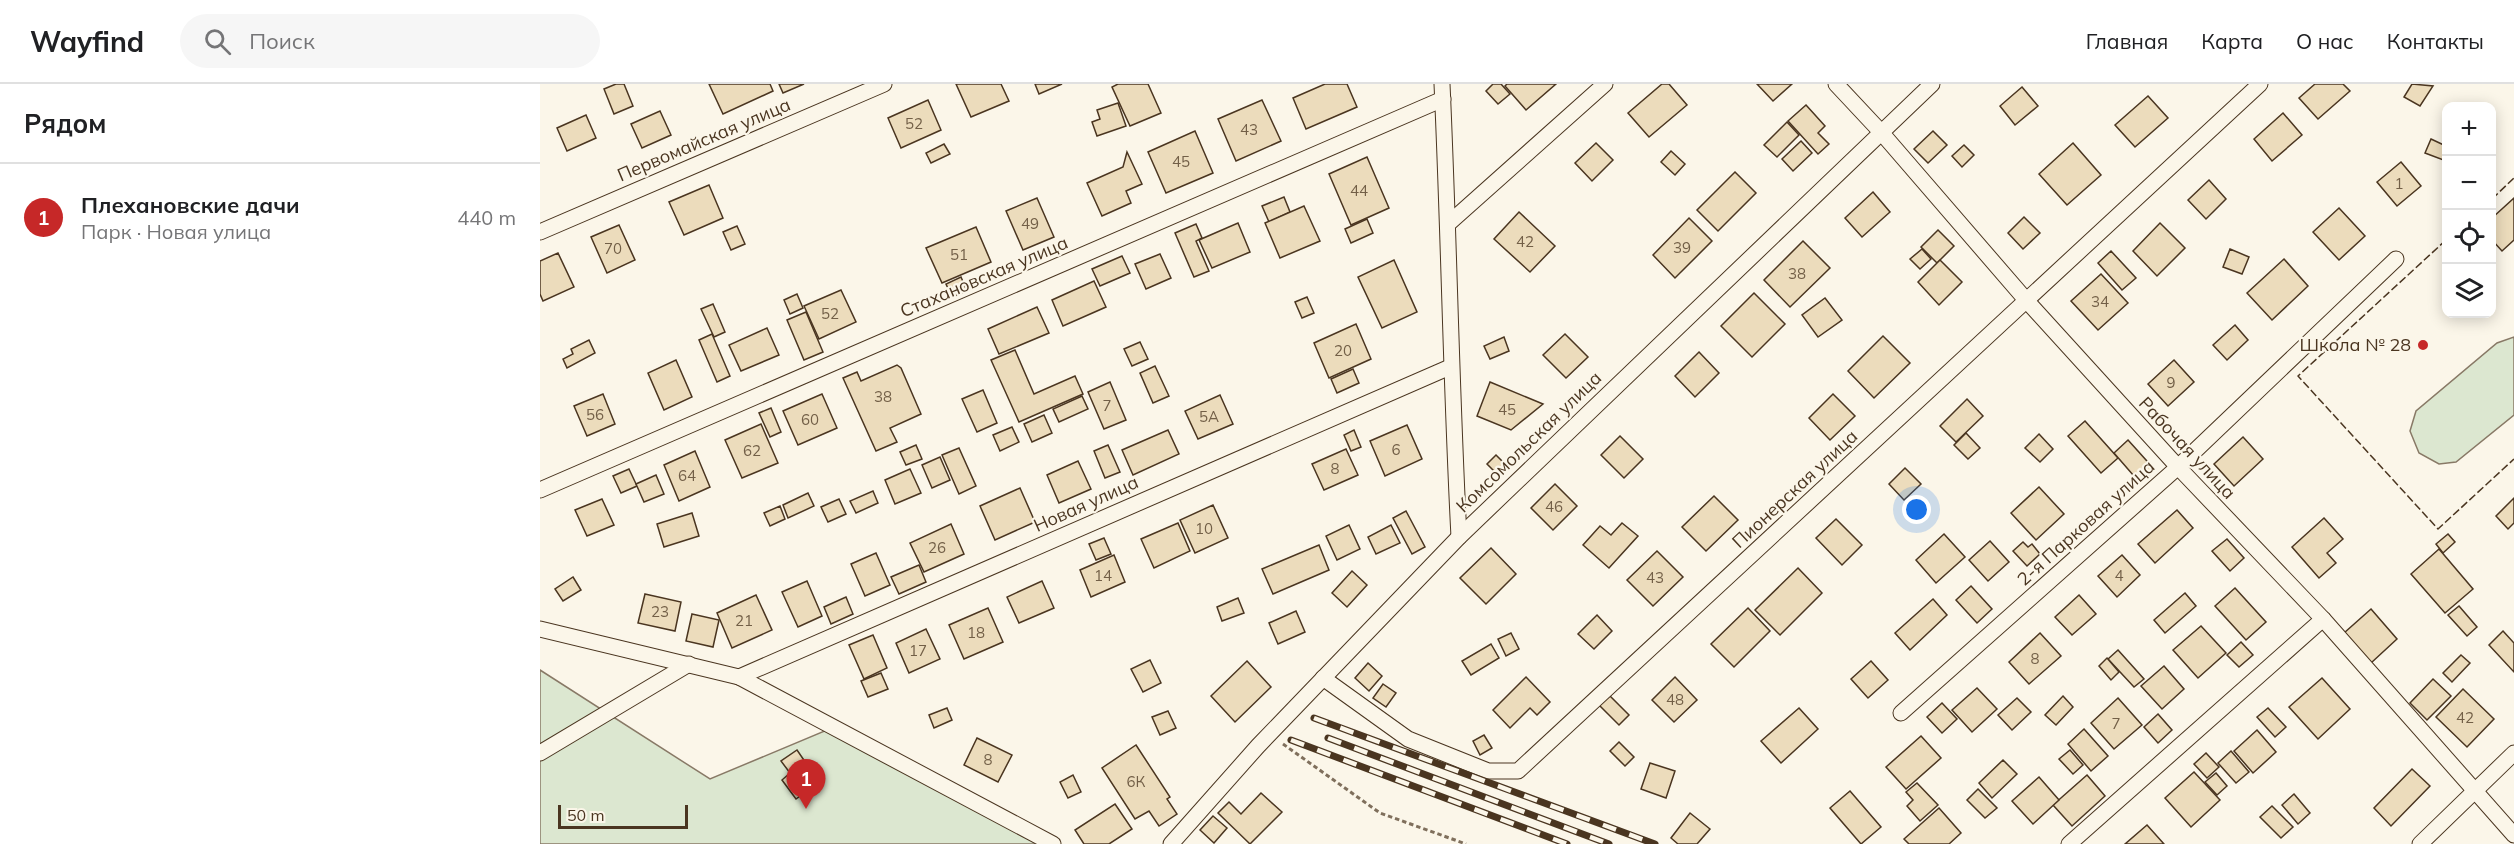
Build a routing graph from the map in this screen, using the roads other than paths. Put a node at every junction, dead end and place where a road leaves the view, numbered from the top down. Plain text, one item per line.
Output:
1 (884, 84) edge
2 (1605, 84) edge
3 (1836, 84) edge
4 (1932, 84) edge
5 (2260, 84) edge
6 (1442, 92) edge
7 (1881, 130) junction
8 (1448, 224) junction
9 (540, 232) edge
10 (2396, 259) dead end
11 (2026, 300) junction
12 (1450, 367) junction
13 (2178, 467) junction
14 (540, 490) edge
15 (1459, 537) junction
16 (2323, 619) junction
17 (540, 629) edge
18 (689, 664) junction
19 (739, 677) junction
20 (1323, 678) junction
21 (1901, 713) dead end
22 (540, 753) edge
23 (2514, 753) edge
24 (2474, 790) junction
25 (2514, 835) edge
26 (1053, 844) edge
27 (1171, 844) edge
28 (2069, 844) edge
29 (2420, 844) edge

1 - 9 street, Первомайская улица
2 - 8 street
3 - 7 street, Рабочая улица
4 - 7 street, Комсомольская улица
5 - 11 street, Пионерская улица
6 - 8 street
6 - 14 street, Стахановская улица
7 - 11 street, Рабочая улица
7 - 15 street, Комсомольская улица
8 - 12 street
10 - 13 street, 2-я Парковая улица
11 - 13 street, Рабочая улица
11 - 20 street, Пионерская улица
12 - 15 street
12 - 19 street, Новая улица
13 - 16 street, Рабочая улица
13 - 21 street, 2-я Парковая улица
15 - 20 street, Комсомольская улица
16 - 24 street, Рабочая улица
16 - 28 street
17 - 18 street
18 - 19 street
18 - 22 street
19 - 26 street
20 - 27 street, Комсомольская улица
23 - 24 street
24 - 25 street, Рабочая улица
24 - 29 street

